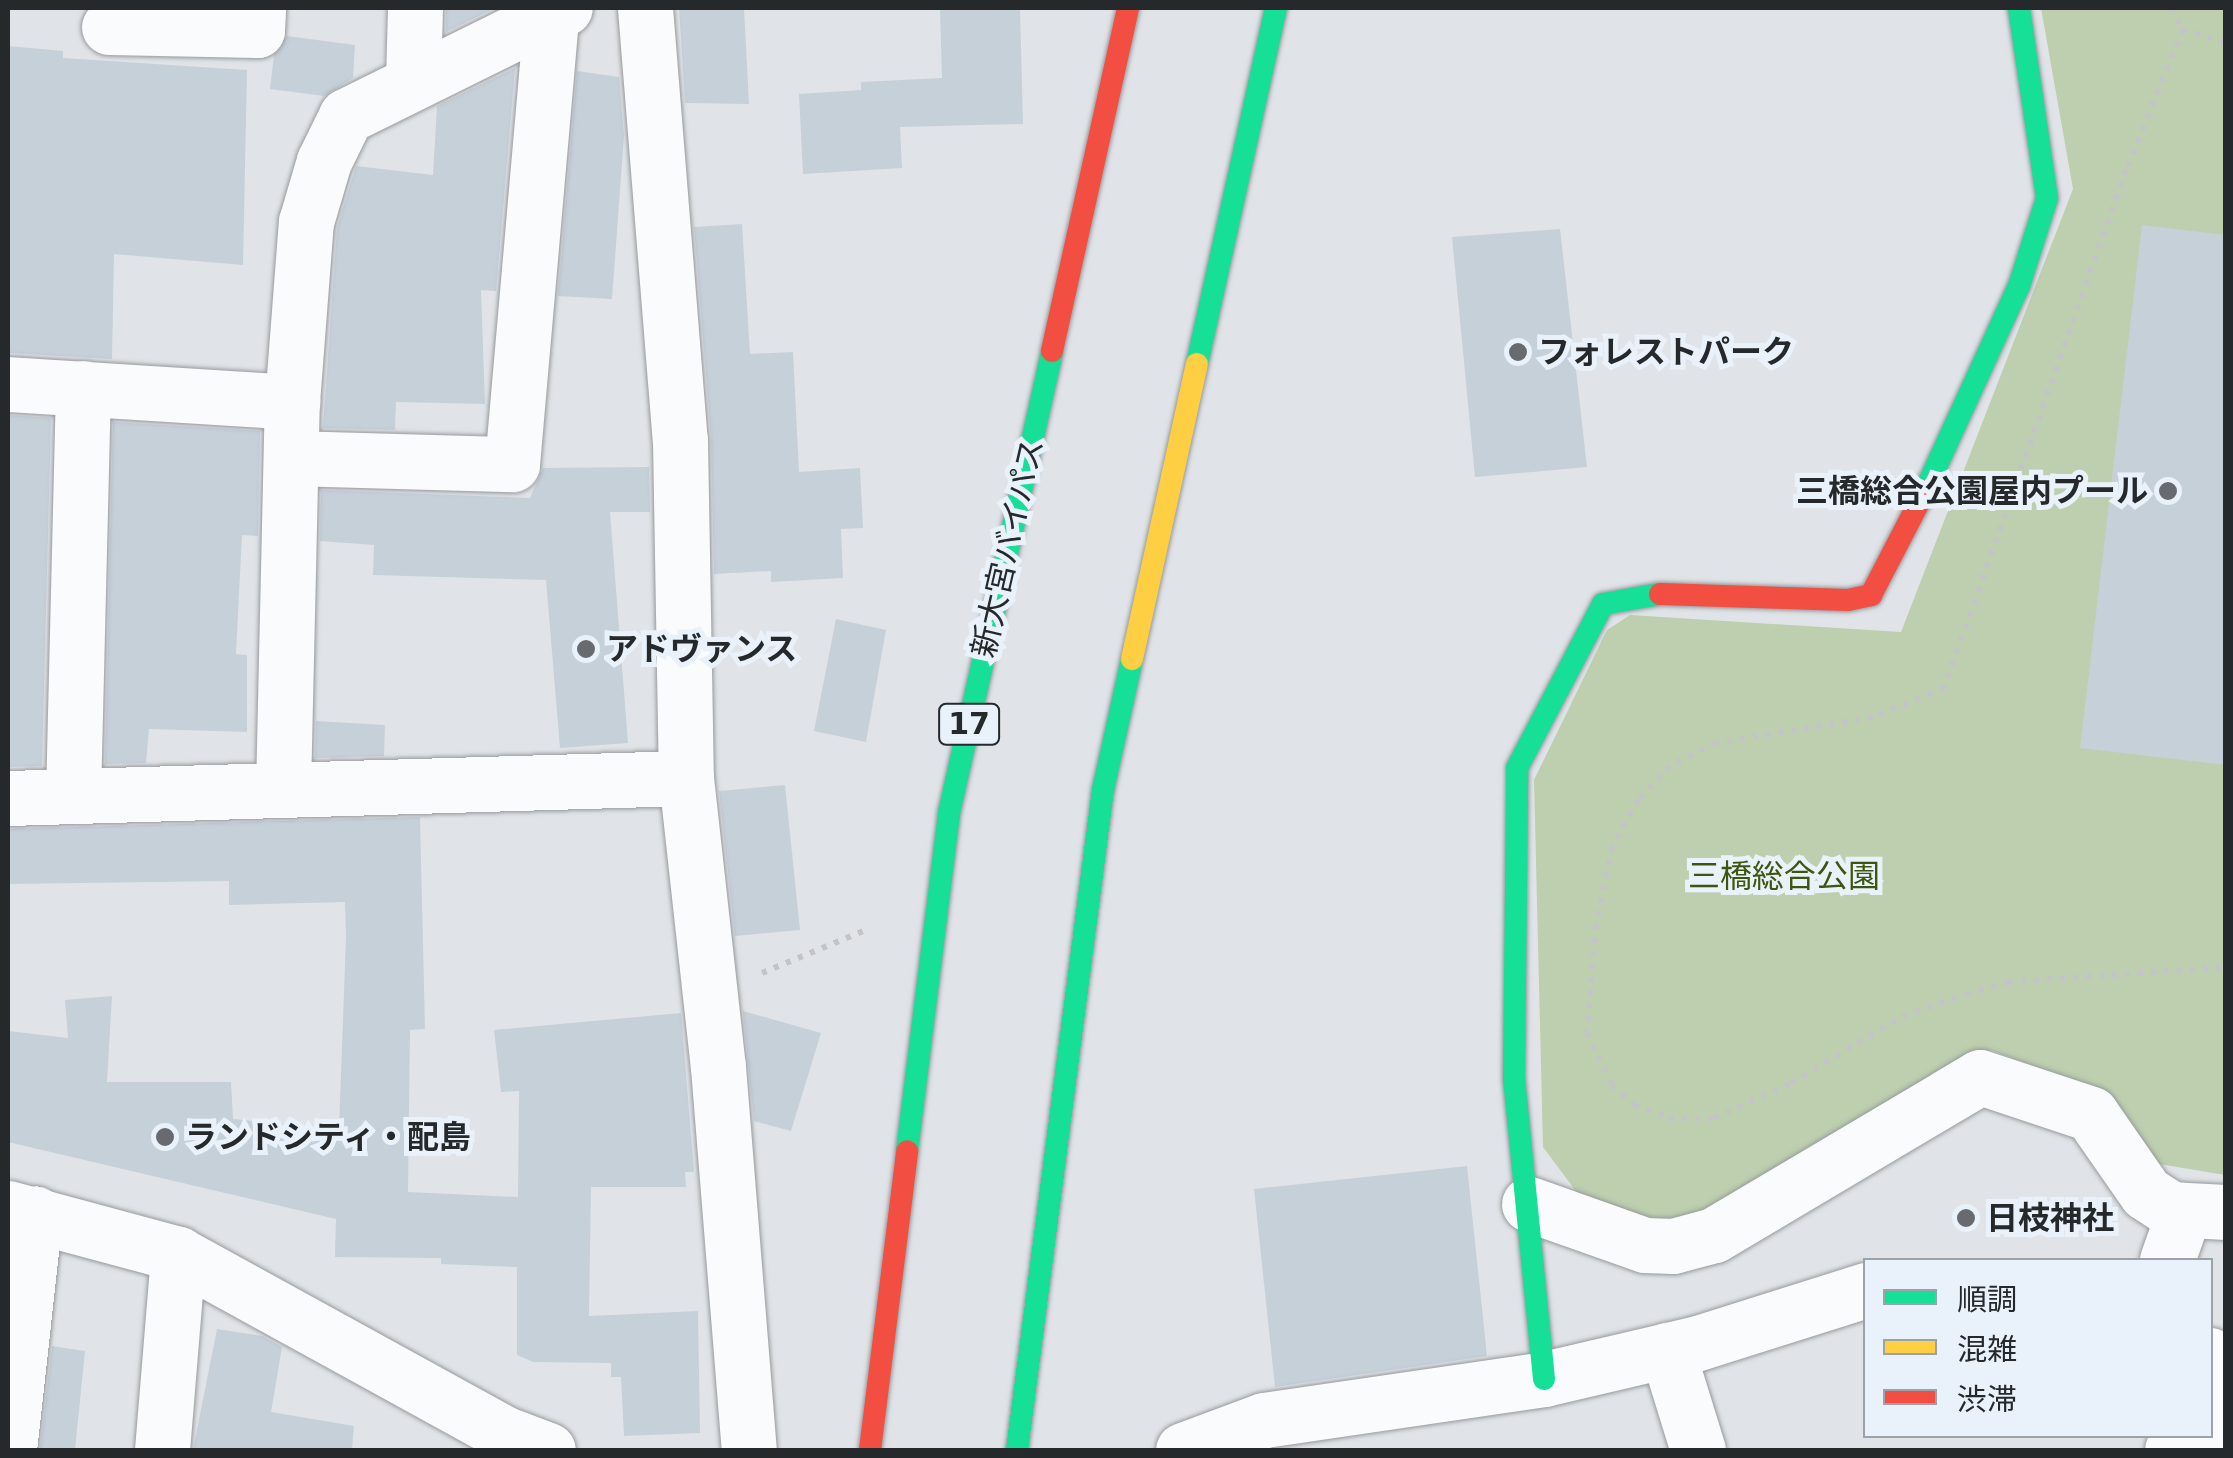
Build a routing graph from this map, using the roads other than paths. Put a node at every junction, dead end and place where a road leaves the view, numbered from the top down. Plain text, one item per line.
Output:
1 (258, 8) edge
2 (414, 8) edge
3 (645, 8) edge
4 (1128, 8) edge
5 (1276, 8) edge
6 (2019, 8) edge
7 (558, 11) edge
8 (109, 27) dead end
9 (413, 80) junction
10 (8, 384) edge
11 (82, 388) junction
12 (292, 402) junction
13 (290, 458) junction
14 (686, 778) junction
15 (282, 790) junction
16 (73, 796) junction
17 (8, 798) edge
18 (1529, 1204) junction
19 (21, 1210) edge
20 (2192, 1228) edge
21 (178, 1254) junction
22 (1863, 1291) edge
23 (1667, 1350) junction
24 (2213, 1361) edge
25 (1544, 1379) junction
26 (2226, 1385) edge
27 (2202, 1438) edge
28 (9, 1450) edge
29 (162, 1450) edge
30 (548, 1450) edge
31 (749, 1450) edge
32 (870, 1450) edge
33 (1017, 1450) edge
34 (1183, 1450) edge
35 (1698, 1450) edge
36 (2172, 1450) edge

1 - 8 street
2 - 9 street
3 - 14 street
4 - 32 main road, 新大宮バイパス / 17
5 - 33 main road
6 - 18 main road
7 - 9 street
7 - 13 street
9 - 12 street
10 - 11 street
11 - 12 street
11 - 16 street
12 - 13 street
13 - 15 street
14 - 15 street
14 - 31 street
15 - 16 street
16 - 17 street
18 - 20 street
18 - 25 main road
19 - 21 street
19 - 28 street
21 - 29 street
21 - 30 street
22 - 23 street
23 - 25 street
23 - 35 street
24 - 26 street
25 - 34 street
27 - 36 street

